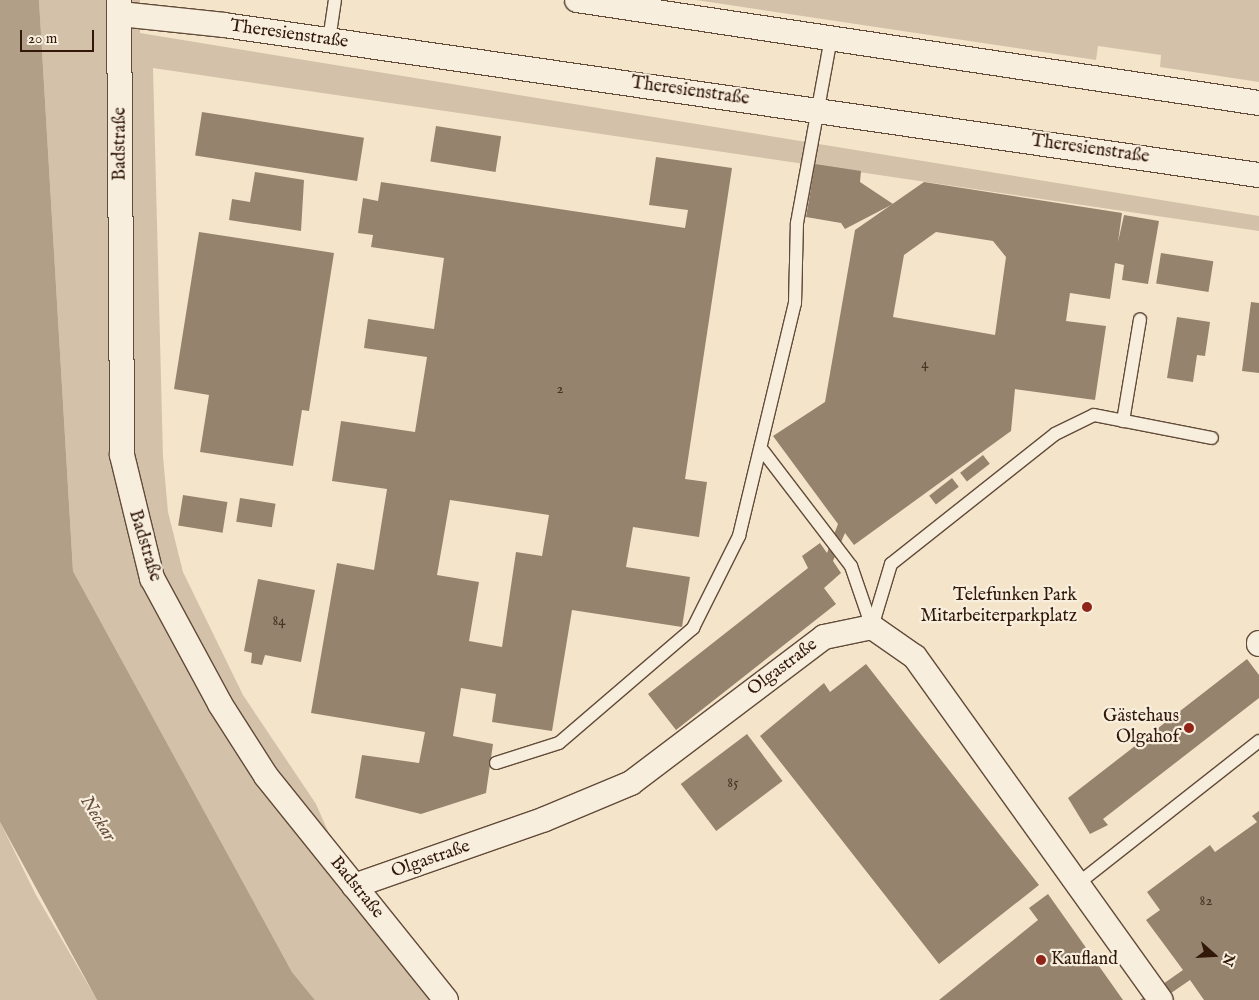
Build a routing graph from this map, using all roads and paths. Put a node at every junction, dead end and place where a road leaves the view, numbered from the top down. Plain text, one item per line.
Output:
1 (335, 0) edge
2 (577, 0) edge
3 (120, 7) edge
4 (831, 38) junction
5 (329, 40) junction
6 (1259, 103) edge
7 (816, 110) junction
8 (1259, 175) edge
9 (1140, 318) dead end
10 (1122, 421) junction
11 (1212, 438) dead end
12 (762, 451) junction
13 (872, 627) junction
14 (1259, 741) edge
15 (496, 763) dead end
16 (1076, 885) junction
17 (354, 886) junction
18 (446, 1000) edge
19 (1161, 1000) edge

1 - 5 lane
2 - 4 street
3 - 5 street, Theresienstraße
3 - 17 street, Badstraße
4 - 6 street
4 - 7 lane
5 - 7 street, Theresienstraße
7 - 8 street, Theresienstraße
7 - 12 lane
9 - 10 lane
10 - 11 lane
10 - 13 lane
12 - 13 lane
12 - 15 lane
13 - 16 street
13 - 17 street, Olgastraße
14 - 16 lane
16 - 19 street
17 - 18 street, Badstraße

